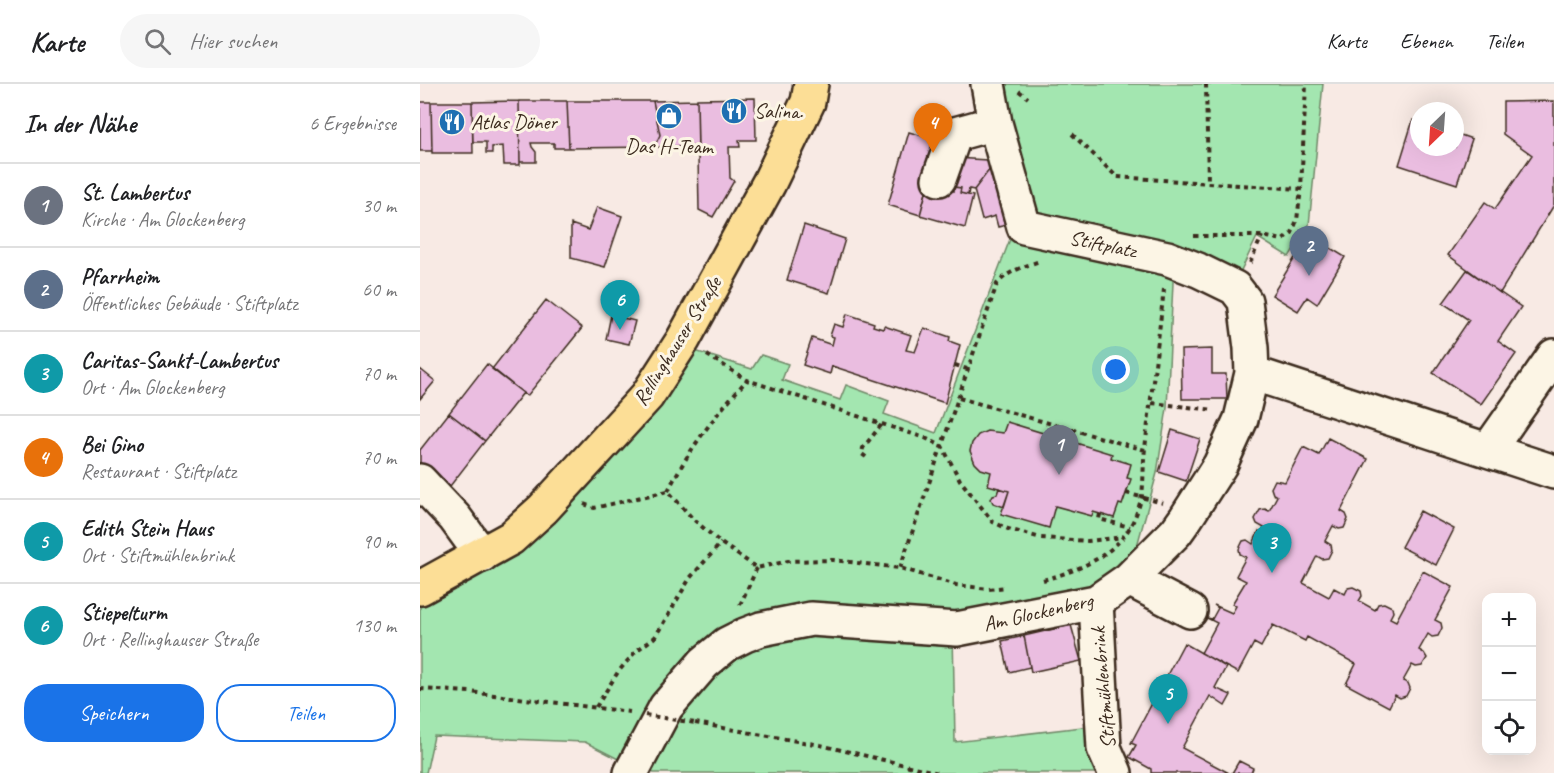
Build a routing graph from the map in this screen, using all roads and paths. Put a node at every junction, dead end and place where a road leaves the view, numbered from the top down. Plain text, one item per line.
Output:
1 (811, 84) edge
2 (987, 84) edge
3 (1206, 84) edge
4 (1306, 84) edge
5 (995, 123) junction
6 (1072, 134) dead end
7 (939, 179) dead end
8 (1208, 182) junction
9 (1301, 189) junction
10 (1262, 236) junction
11 (1175, 247) junction
12 (1047, 260) dead end
13 (1252, 261) dead end
14 (1554, 356) edge
15 (709, 357) dead end
16 (955, 365) dead end
17 (967, 369) junction
18 (1252, 373) junction
19 (747, 380) junction
20 (959, 398) junction
21 (1152, 403) junction
22 (1241, 419) junction
23 (882, 424) junction
24 (942, 446) junction
25 (1144, 450) junction
26 (1489, 450) junction
27 (866, 458) dead end
28 (1554, 472) edge
29 (420, 481) edge
30 (668, 491) junction
31 (1126, 493) dead end
32 (555, 494) junction
33 (1142, 496) junction
34 (1161, 502) dead end
35 (1100, 514) dead end
36 (1130, 527) junction
37 (1123, 537) junction
38 (722, 543) junction
39 (482, 555) junction
40 (757, 568) junction
41 (900, 568) junction
42 (1129, 579) junction
43 (1033, 583) dead end
44 (1012, 587) dead end
45 (420, 588) edge
46 (744, 596) dead end
47 (1096, 602) junction
48 (1190, 611) dead end
49 (420, 689) edge
50 (596, 707) junction
51 (631, 773) edge
52 (939, 773) edge
53 (1115, 773) edge

1 - 32 main road, Rellinghauser Straße
2 - 5 street, Stiftplatz
3 - 8 path
4 - 9 path
5 - 7 street
5 - 11 street, Stiftplatz
6 - 8 path
8 - 9 path
9 - 10 path
10 - 11 path
10 - 13 path
11 - 18 street, Stiftplatz
11 - 21 path
12 - 17 path
14 - 26 street
15 - 19 path
16 - 17 path
17 - 20 path
18 - 22 street, Am Glockenberg
18 - 26 street
19 - 23 path
19 - 30 path
20 - 24 path
20 - 25 path
21 - 22 path
21 - 25 path
22 - 42 street, Am Glockenberg
23 - 24 path
23 - 27 path
24 - 37 path
24 - 41 path
25 - 33 path
26 - 28 street
29 - 39 street
30 - 32 path
30 - 38 path
31 - 33 path
32 - 39 main road, Rellinghauser Straße
33 - 34 path
33 - 36 path
35 - 36 path
36 - 37 path
37 - 43 path
38 - 40 path
38 - 50 path
39 - 45 main road, Rellinghauser Straße
40 - 41 path
40 - 46 path
41 - 44 path
42 - 47 street, Am Glockenberg
42 - 48 street
47 - 51 street, Am Glockenberg
47 - 53 street, Stiftmühlenbrink
49 - 50 path
50 - 52 path, bridge

